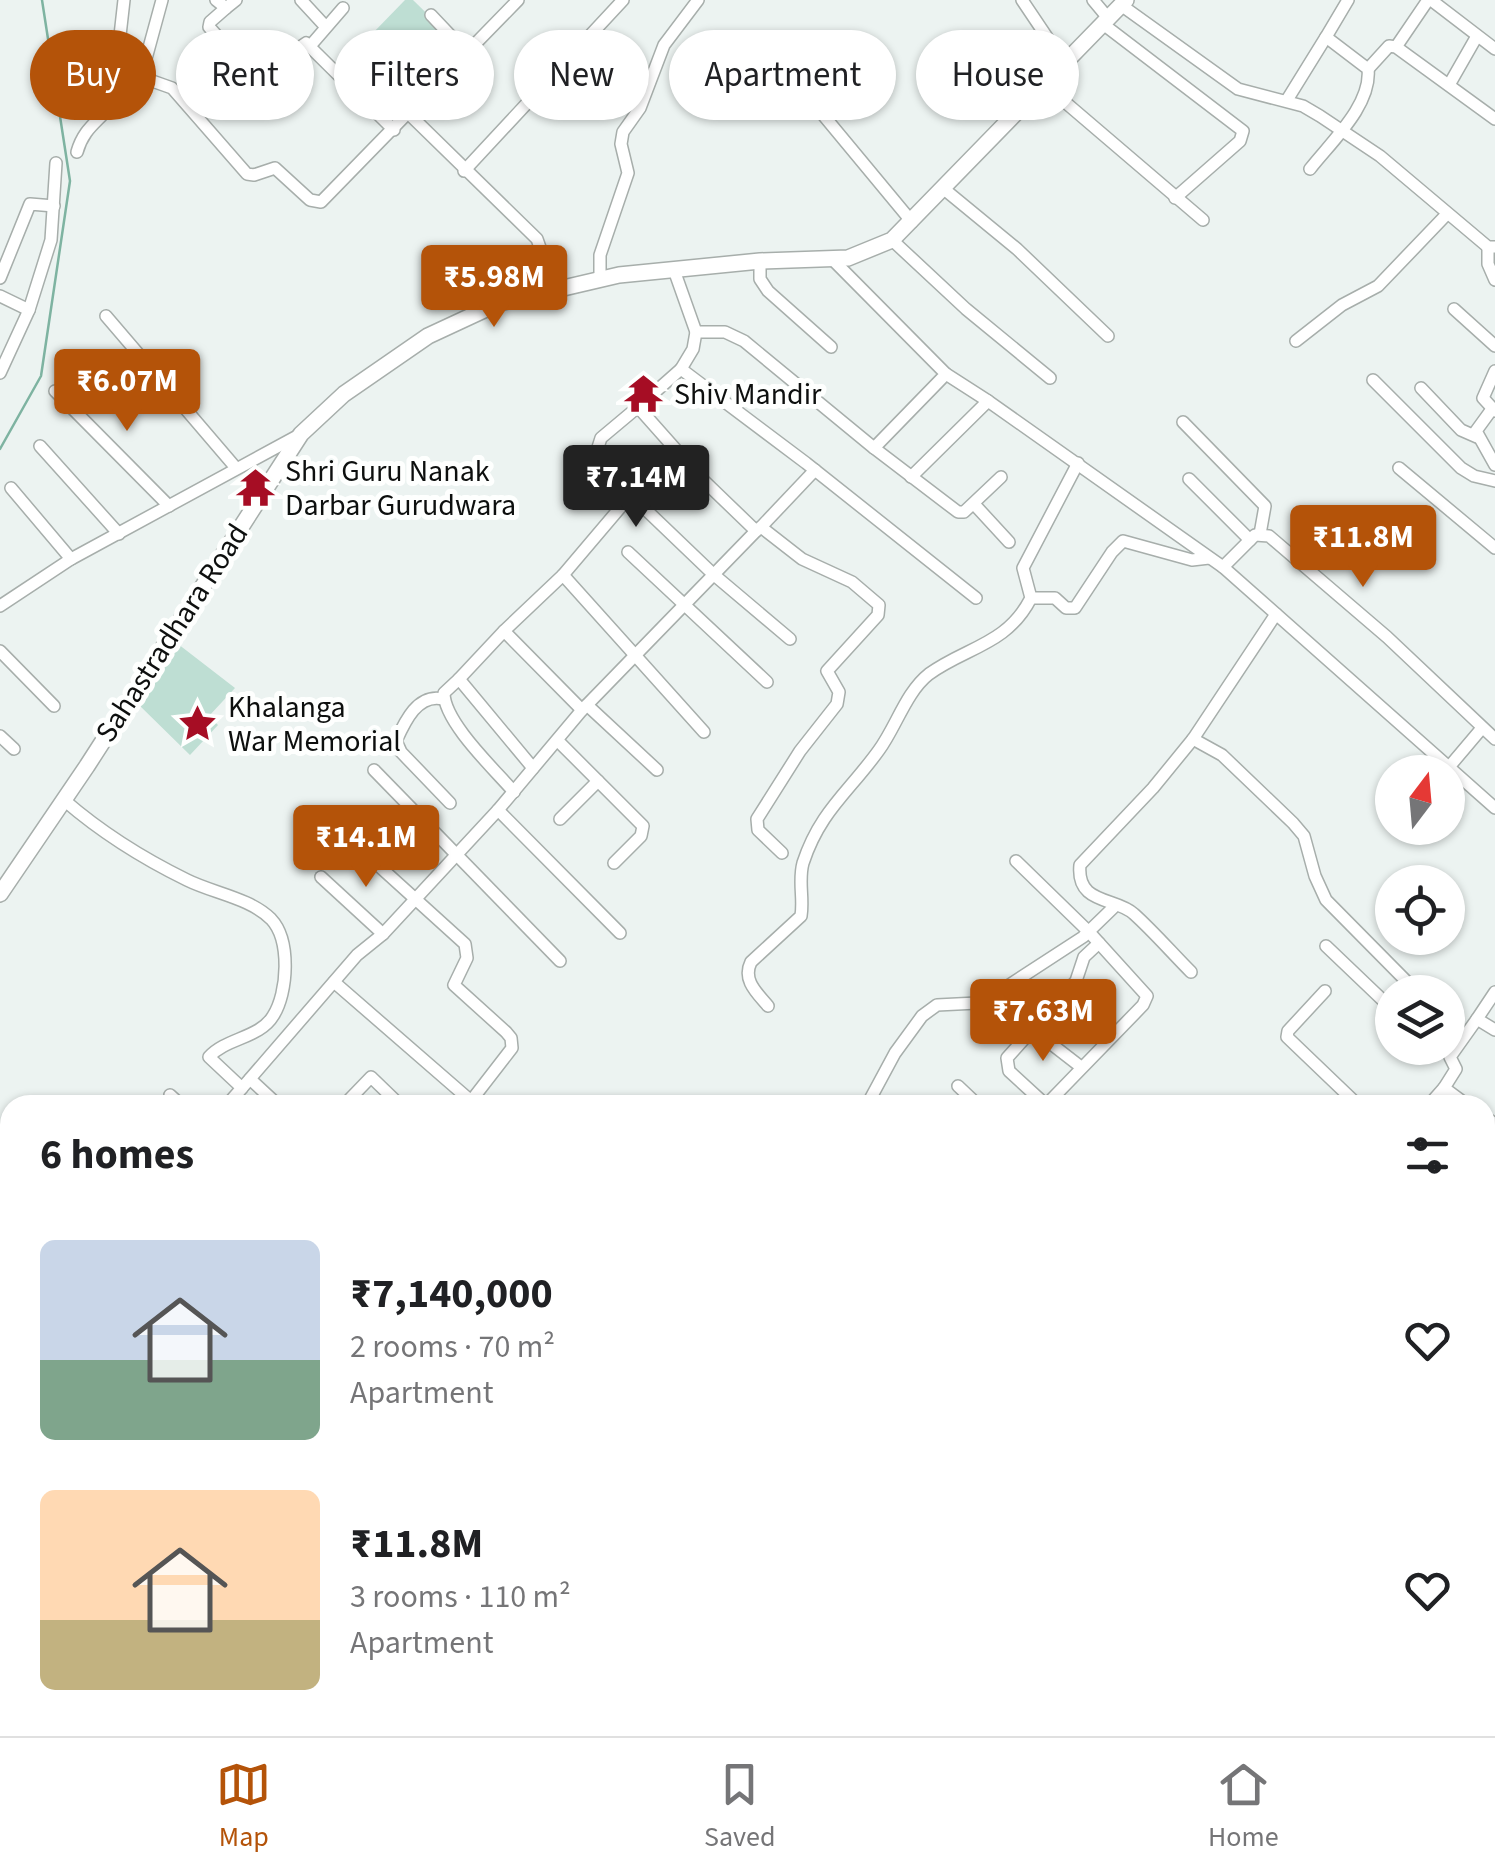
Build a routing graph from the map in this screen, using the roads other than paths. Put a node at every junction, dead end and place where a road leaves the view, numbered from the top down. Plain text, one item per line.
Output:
1 (124, 0) edge
2 (162, 0) edge
3 (301, 0) edge
4 (623, 0) edge
5 (698, 0) edge
6 (1022, 0) edge
7 (1093, 0) edge
8 (1348, 0) edge
9 (1429, 0) edge
10 (514, 1) edge
11 (1124, 2) edge
12 (226, 3) edge
13 (342, 8) dead end
14 (431, 15) dead end
15 (1105, 21) junction
16 (325, 26) junction
17 (121, 30) edge
18 (154, 30) edge
19 (212, 30) edge
20 (445, 30) edge
21 (488, 30) edge
22 (1042, 30) edge
23 (1477, 36) junction
24 (1326, 37) junction
25 (314, 40) edge
26 (1396, 47) junction
27 (314, 49) edge
28 (1079, 49) edge
29 (1495, 49) edge
30 (1368, 69) junction
31 (156, 82) edge
32 (1449, 86) junction
33 (1286, 100) junction
34 (1079, 115) edge
35 (1495, 119) edge
36 (97, 120) edge
37 (403, 120) edge
38 (415, 120) edge
39 (827, 120) edge
40 (1010, 120) edge
41 (394, 130) junction
42 (1341, 130) junction
43 (78, 152) dead end
44 (56, 163) dead end
45 (1310, 168) dead end
46 (464, 171) junction
47 (944, 189) junction
48 (1175, 198) junction
49 (54, 206) junction
50 (1447, 214) junction
51 (1203, 220) dead end
52 (912, 222) junction
53 (892, 240) junction
54 (1491, 247) edge
55 (832, 259) junction
56 (760, 261) junction
57 (674, 270) junction
58 (0, 278) edge
59 (600, 280) junction
60 (1495, 280) edge
61 (534, 295) junction
62 (0, 296) edge
63 (1454, 309) dead end
64 (30, 310) junction
65 (106, 316) dead end
66 (696, 332) junction
67 (1108, 336) dead end
68 (1296, 341) dead end
69 (1495, 346) edge
70 (831, 348) dead end
71 (681, 369) junction
72 (1495, 371) edge
73 (0, 373) edge
74 (946, 374) junction
75 (1050, 378) dead end
76 (1373, 380) dead end
77 (1421, 388) dead end
78 (55, 391) dead end
79 (988, 401) junction
80 (638, 407) junction
81 (1494, 410) edge
82 (1183, 422) dead end
83 (301, 434) junction
84 (1477, 437) junction
85 (40, 446) dead end
86 (874, 448) junction
87 (1078, 463) junction
88 (1495, 465) edge
89 (236, 468) junction
90 (1398, 468) dead end
91 (815, 470) junction
92 (911, 476) junction
93 (1001, 477) dead end
94 (1189, 478) dead end
95 (1495, 481) edge
96 (11, 488) dead end
97 (630, 496) junction
98 (974, 504) junction
99 (169, 506) junction
100 (758, 529) junction
101 (119, 534) junction
102 (1255, 537) junction
103 (1010, 542) dead end
104 (1495, 548) edge
105 (628, 552) dead end
106 (1209, 558) junction
107 (70, 559) junction
108 (1223, 566) junction
109 (713, 574) junction
110 (563, 575) junction
111 (976, 598) dead end
112 (1031, 598) junction
113 (684, 604) junction
114 (0, 606) edge
115 (1276, 614) junction
116 (504, 631) junction
117 (790, 639) dead end
118 (0, 650) edge
119 (634, 656) junction
120 (459, 679) junction
121 (767, 682) dead end
122 (443, 699) junction
123 (54, 706) dead end
124 (585, 707) junction
125 (1482, 728) junction
126 (704, 732) dead end
127 (0, 736) edge
128 (1193, 739) junction
129 (1495, 739) edge
130 (558, 741) junction
131 (14, 749) dead end
132 (1435, 755) edge
133 (1459, 755) edge
134 (533, 768) junction
135 (374, 770) dead end
136 (657, 770) dead end
137 (598, 781) junction
138 (1465, 781) edge
139 (514, 792) junction
140 (64, 800) junction
141 (450, 802) dead end
142 (1495, 808) edge
143 (498, 810) junction
144 (560, 819) dead end
145 (348, 838) dead end
146 (458, 853) junction
147 (782, 853) dead end
148 (1016, 861) dead end
149 (614, 863) dead end
150 (321, 877) dead end
151 (0, 894) edge
152 (414, 900) junction
153 (1115, 906) junction
154 (1088, 932) junction
155 (620, 933) dead end
156 (383, 934) junction
157 (1099, 943) junction
158 (1326, 946) dead end
159 (560, 960) dead end
160 (1190, 972) dead end
161 (1400, 975) edge
162 (334, 982) junction
163 (1326, 991) dead end
164 (1495, 992) edge
165 (1375, 993) edge
166 (768, 1006) dead end
167 (1476, 1020) junction
168 (1032, 1028) junction
169 (1495, 1030) edge
170 (1465, 1035) edge
171 (1454, 1065) edge
172 (1080, 1067) junction
173 (246, 1084) junction
174 (958, 1086) dead end
175 (1444, 1088) junction
176 (237, 1095) edge
177 (263, 1095) edge
178 (354, 1095) edge
179 (390, 1095) edge
180 (463, 1095) edge
181 (478, 1095) edge
182 (872, 1095) edge
183 (967, 1095) edge
184 (1035, 1095) edge
185 (1055, 1095) edge
186 (1348, 1095) edge
187 (1438, 1095) edge
188 (1453, 1095) edge

1 - 17 street
2 - 18 street
3 - 16 street
4 - 46 street
5 - 59 street
6 - 22 street
7 - 15 street
8 - 24 street
9 - 23 street
9 - 26 street
10 - 21 street
11 - 15 main road, Sahastradhara Road
11 - 33 street
12 - 19 street
13 - 16 street
14 - 20 street
15 - 28 main road, Sahastradhara Road
15 - 48 street
16 - 25 street
23 - 29 street
23 - 32 street
24 - 30 street
24 - 33 street
26 - 30 street
26 - 32 street
27 - 41 street
30 - 42 street
31 - 41 street
32 - 35 street
33 - 42 street
34 - 48 street
36 - 43 street
37 - 41 street
38 - 46 street
39 - 52 street
40 - 47 main road, Sahastradhara Road
42 - 45 street
42 - 50 street
44 - 49 street
46 - 61 street
47 - 52 main road, Sahastradhara Road
47 - 67 street
48 - 51 street
49 - 58 street
49 - 64 street
50 - 54 street
50 - 68 street
52 - 53 main road, Sahastradhara Road
53 - 55 main road, Sahastradhara Road
53 - 75 street
54 - 60 street
55 - 56 main road, Sahastradhara Road
55 - 74 street
56 - 57 main road, Sahastradhara Road
56 - 70 street
57 - 59 main road, Sahastradhara Road
57 - 66 street
59 - 61 main road, Sahastradhara Road
61 - 83 main road, Sahastradhara Road
62 - 64 street
63 - 69 street
64 - 73 street
65 - 89 street
66 - 71 street
66 - 86 street
71 - 80 street
71 - 91 street
72 - 81 street
74 - 79 street
74 - 86 street
76 - 95 street
77 - 84 street
78 - 99 street
79 - 87 street
79 - 92 street
80 - 97 street
80 - 100 street
81 - 84 street
82 - 102 street
83 - 89 street
83 - 140 main road, Sahastradhara Road
84 - 88 street
85 - 101 street
86 - 92 street
87 - 106 street
87 - 112 street
89 - 99 street
90 - 104 street
91 - 100 street
91 - 111 street
92 - 98 street
93 - 98 street
94 - 102 street
96 - 107 street
97 - 109 street
97 - 110 street
98 - 103 street
99 - 101 street
100 - 109 street
100 - 147 street
101 - 107 street
102 - 108 street
102 - 125 street
105 - 113 street
106 - 108 street
106 - 112 street
107 - 114 street
108 - 115 street
109 - 113 street
109 - 117 street
110 - 116 street
110 - 119 street
112 - 166 street
113 - 119 street
113 - 121 street
115 - 128 street
115 - 132 street
116 - 120 street
116 - 124 street
118 - 123 street
119 - 124 street
119 - 126 street
120 - 122 street
120 - 134 street
122 - 139 street
122 - 141 street
124 - 130 street
124 - 136 street
125 - 129 street
125 - 133 street
127 - 131 street
128 - 153 street
128 - 161 street
130 - 134 street
130 - 137 street
134 - 139 street
135 - 146 street
137 - 144 street
137 - 149 street
138 - 142 street
139 - 143 street
140 - 151 main road, Sahastradhara Road
140 - 173 street
143 - 146 street
143 - 155 street
145 - 152 street
146 - 152 street
146 - 159 street
148 - 154 street
150 - 156 street
152 - 156 street
152 - 181 street
153 - 154 street
153 - 160 street
154 - 157 street
154 - 182 street
156 - 162 street
157 - 168 street
157 - 172 street
158 - 165 street
162 - 173 street
162 - 180 street
163 - 186 street
164 - 167 street
167 - 169 street
167 - 170 street
168 - 172 street
168 - 184 street
171 - 175 street
172 - 185 street
173 - 176 street
173 - 177 street
174 - 183 street
175 - 187 street
175 - 188 street
178 - 179 street

